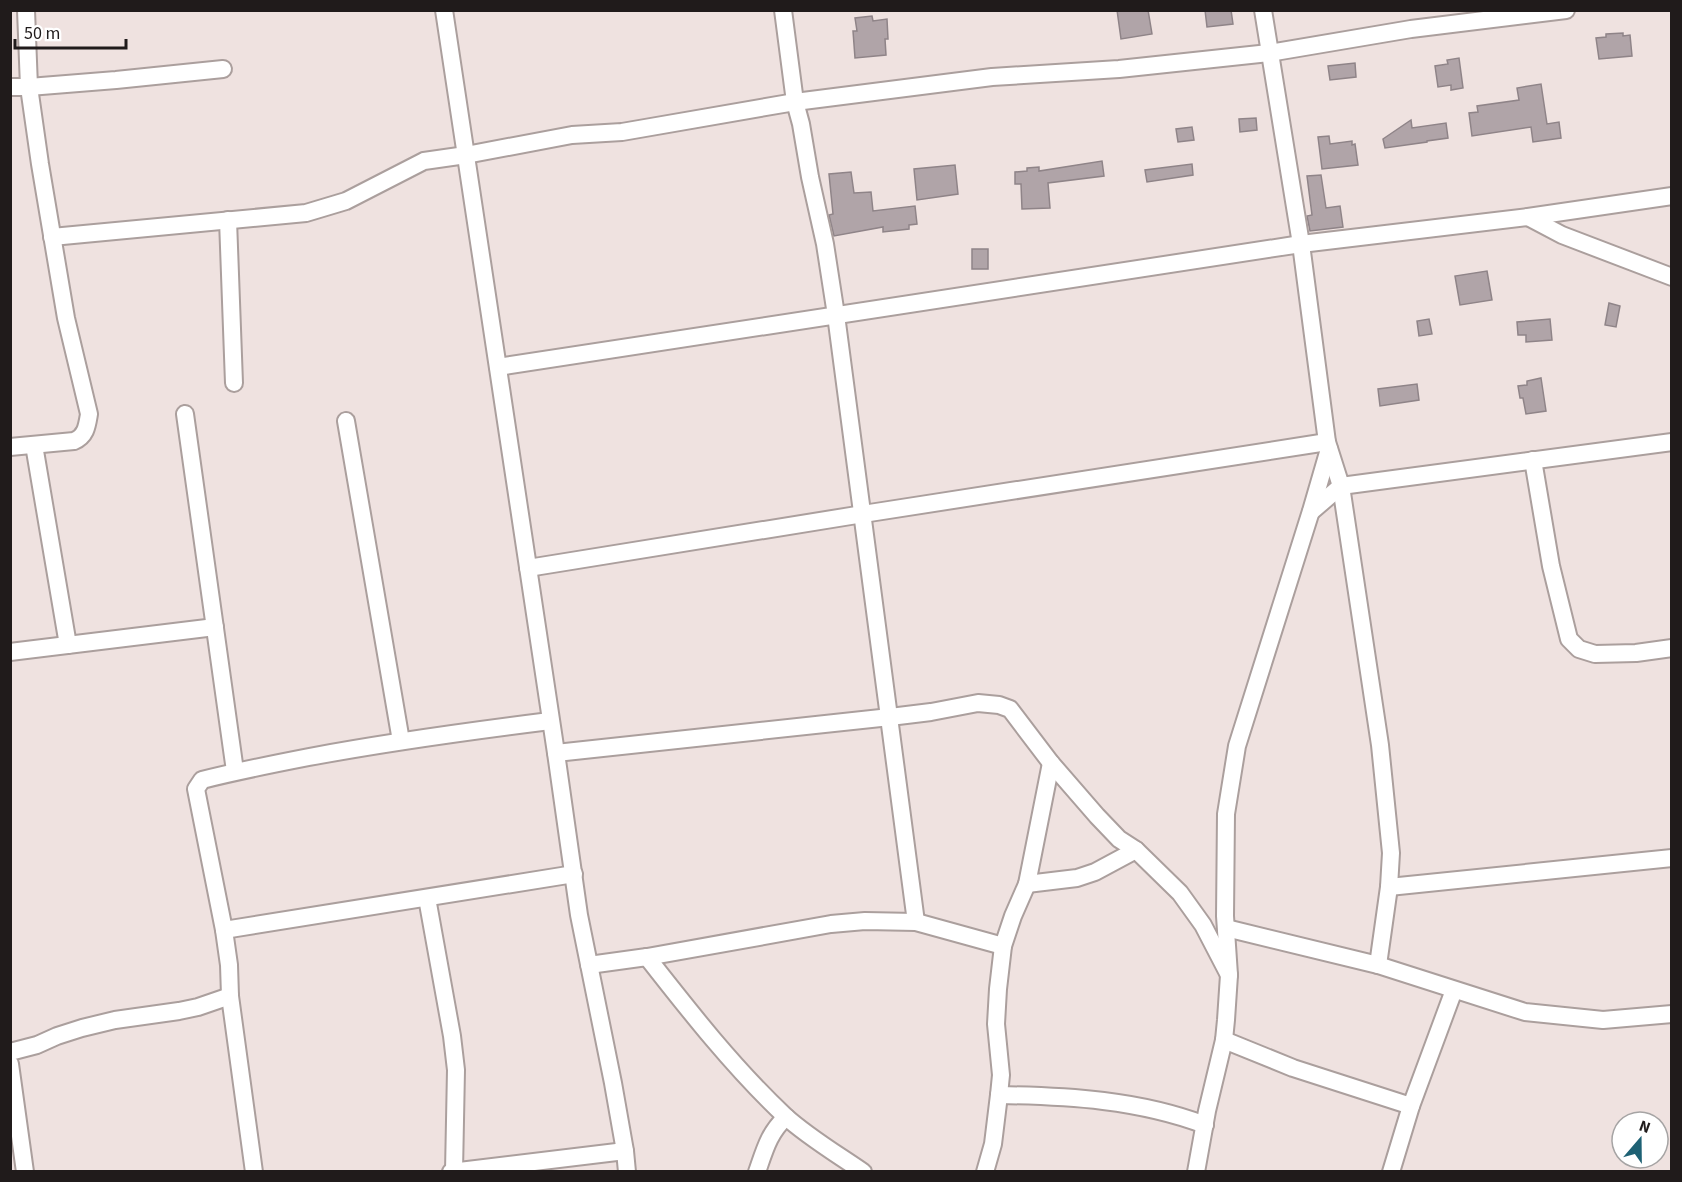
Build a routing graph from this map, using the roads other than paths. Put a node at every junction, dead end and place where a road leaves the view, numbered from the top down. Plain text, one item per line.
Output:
1 (26, 10) edge
2 (444, 10) edge
3 (783, 10) edge
4 (1263, 10) edge
5 (1566, 10) edge
6 (1269, 52) junction
7 (223, 69) dead end
8 (10, 87) edge
9 (29, 87) junction
10 (795, 102) junction
11 (466, 155) junction
12 (1671, 196) edge
13 (1528, 217) junction
14 (228, 220) junction
15 (52, 237) junction
16 (1301, 244) junction
17 (1671, 277) edge
18 (836, 315) junction
19 (498, 367) junction
20 (234, 383) dead end
21 (184, 414) dead end
22 (346, 422) dead end
23 (1671, 442) edge
24 (34, 445) junction
25 (1328, 446) junction
26 (10, 447) edge
27 (1533, 460) junction
28 (1341, 486) junction
29 (1311, 511) junction
30 (863, 514) junction
31 (528, 568) junction
32 (215, 627) junction
33 (68, 645) junction
34 (1671, 648) edge
35 (10, 652) edge
36 (890, 717) junction
37 (550, 721) junction
38 (401, 741) junction
39 (556, 753) junction
40 (1051, 763) junction
41 (235, 771) junction
42 (1136, 850) junction
43 (1671, 858) edge
44 (574, 874) junction
45 (1028, 884) junction
46 (1389, 887) junction
47 (427, 898) junction
48 (916, 922) junction
49 (1225, 924) junction
50 (1203, 925) junction
51 (224, 930) junction
52 (1003, 946) junction
53 (647, 957) junction
54 (589, 964) junction
55 (1378, 965) junction
56 (1229, 975) junction
57 (1454, 990) junction
58 (230, 996) junction
59 (1671, 1014) edge
60 (1224, 1040) junction
61 (10, 1052) edge
62 (10, 1064) edge
63 (999, 1095) junction
64 (1411, 1106) junction
65 (786, 1117) junction
66 (1205, 1125) junction
67 (625, 1151) junction
68 (453, 1171) edge
69 (25, 1172) edge
70 (254, 1172) edge
71 (627, 1172) edge
72 (757, 1172) edge
73 (863, 1172) edge
74 (985, 1172) edge
75 (1196, 1172) edge
76 (1390, 1172) edge

1 - 9 street
2 - 11 street
3 - 10 street
4 - 6 street
5 - 6 street
6 - 10 street
6 - 16 street
7 - 9 street
8 - 9 street
9 - 15 street
10 - 11 street
10 - 18 street
11 - 14 street
11 - 19 street
12 - 13 street
13 - 16 street
13 - 17 street
14 - 15 street
14 - 20 street
15 - 24 street
16 - 18 street
16 - 25 street
18 - 19 street
18 - 30 street
19 - 31 street
21 - 32 street
22 - 38 street
23 - 27 street
24 - 26 street
24 - 33 street
25 - 28 street
25 - 29 street
25 - 30 street
27 - 28 street
27 - 34 street
28 - 29 street
28 - 46 street
29 - 49 street
30 - 31 street
30 - 36 street
31 - 37 street
32 - 33 street
32 - 41 street
33 - 35 street
36 - 39 street
36 - 40 street
36 - 48 street
37 - 38 street
37 - 39 street
38 - 41 street
39 - 44 street
40 - 42 street
40 - 45 street
41 - 51 street
42 - 45 street
42 - 50 street
43 - 46 street
44 - 47 street
44 - 54 street
45 - 52 street
46 - 55 street
47 - 51 street
47 - 68 street
48 - 52 street
48 - 53 street
49 - 50 street
49 - 55 street
49 - 56 street
50 - 56 street
51 - 58 street
52 - 63 street
53 - 54 street
53 - 65 street
54 - 67 street
55 - 57 street
56 - 60 street
57 - 59 street
57 - 64 street
58 - 61 street
58 - 70 street
60 - 64 street
60 - 66 street
62 - 69 street
63 - 66 street
63 - 74 street
64 - 76 street
65 - 72 street
65 - 73 street
66 - 75 street
67 - 68 street
67 - 71 street

